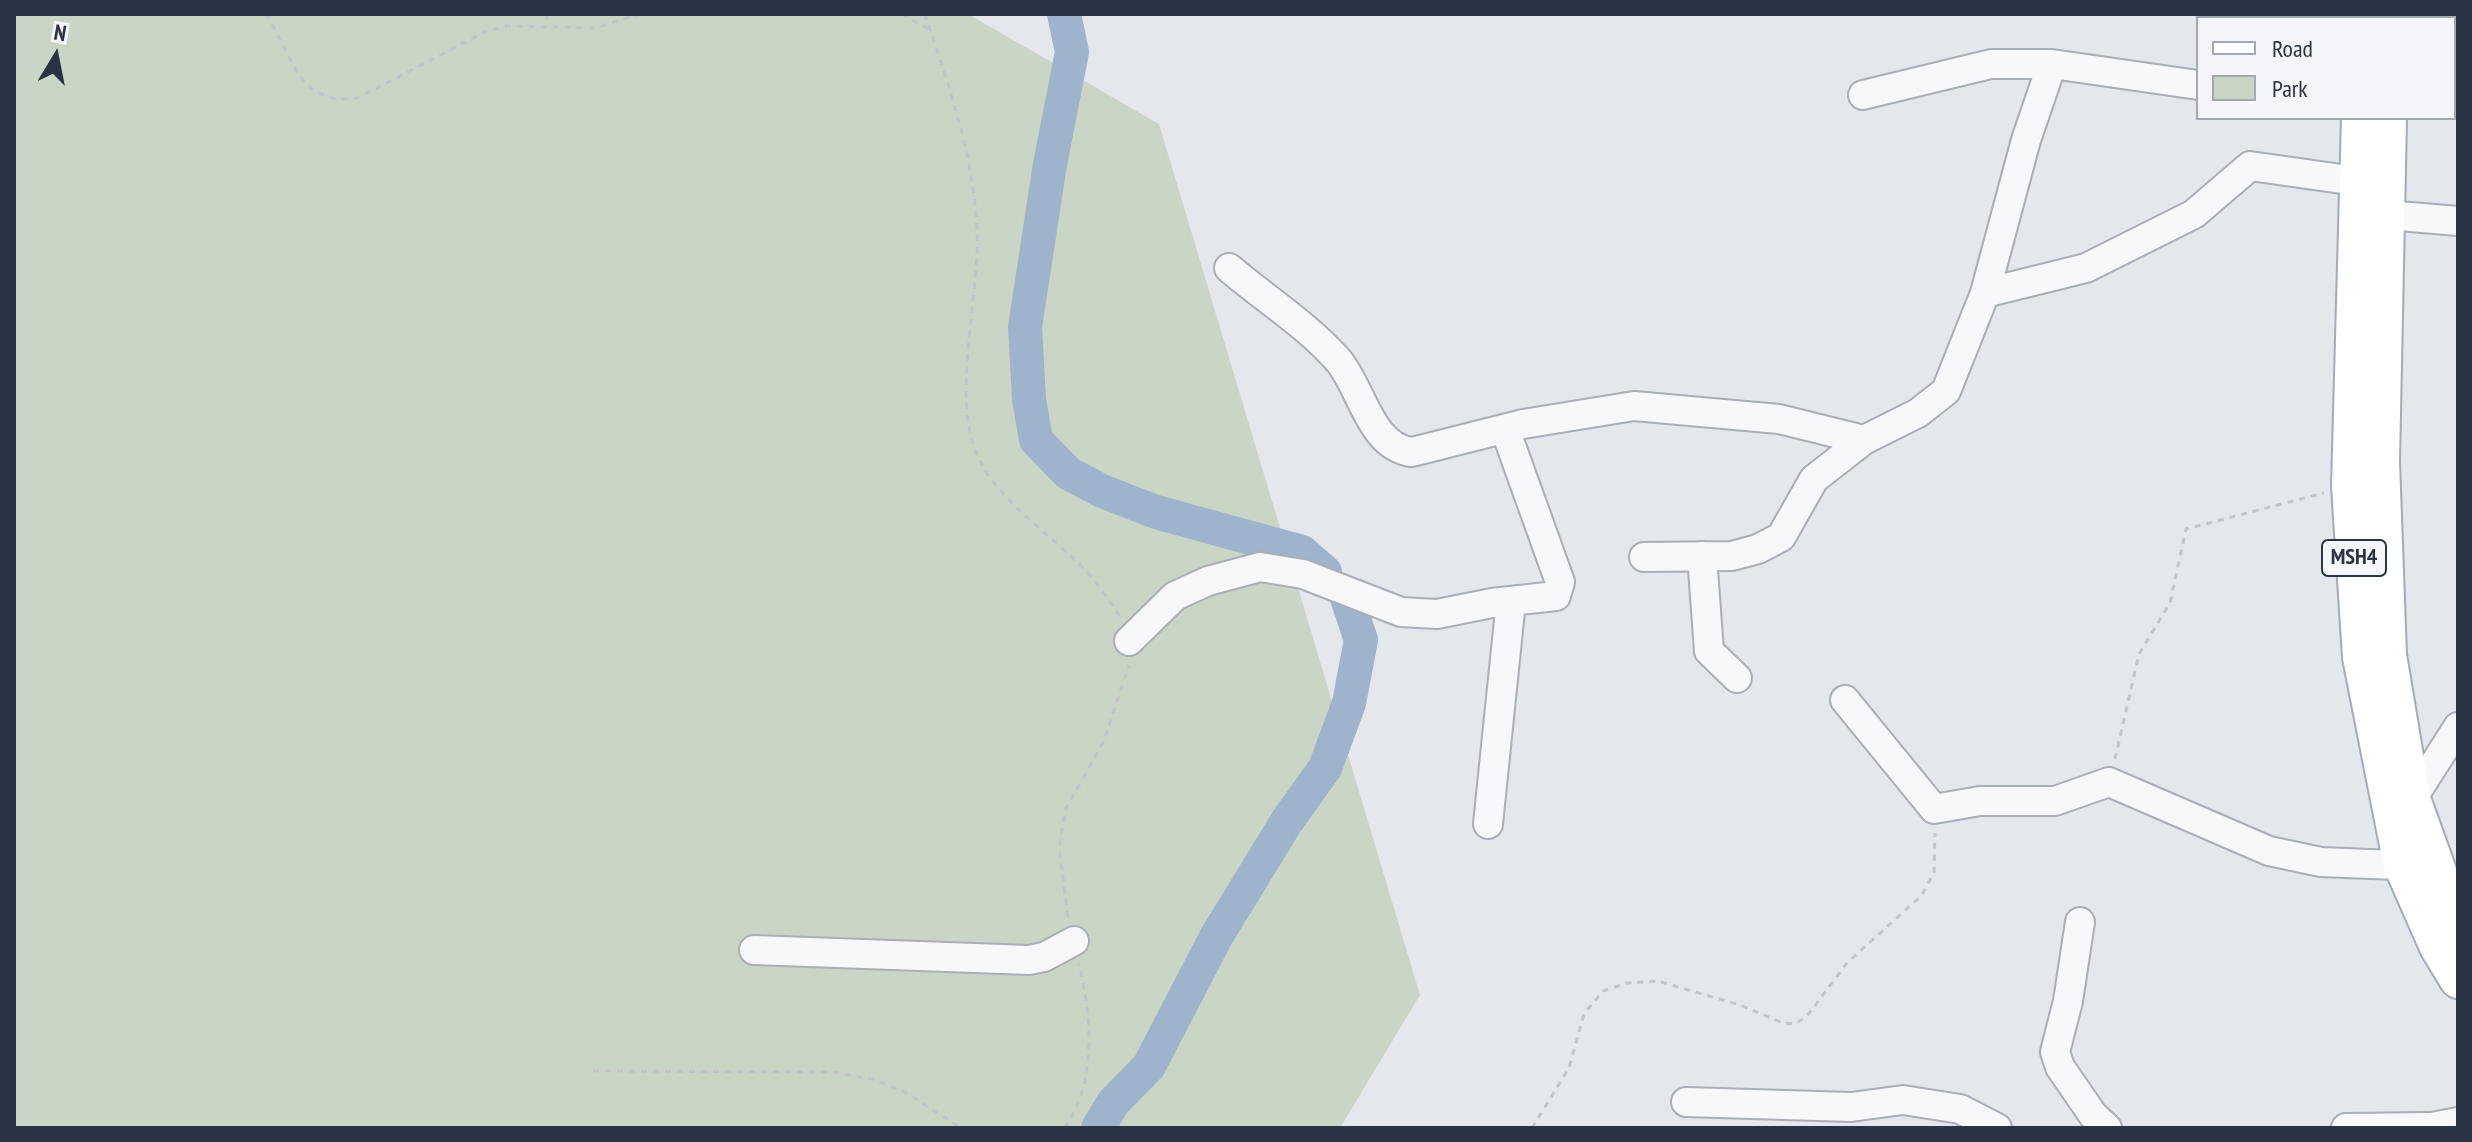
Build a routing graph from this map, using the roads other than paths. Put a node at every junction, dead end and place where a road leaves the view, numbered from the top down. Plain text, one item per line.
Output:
1 (2052, 64) junction
2 (2196, 85) edge
3 (1863, 95) dead end
4 (2360, 120) edge
5 (2388, 120) edge
6 (2378, 194) junction
7 (2458, 221) edge
8 (1229, 268) dead end
9 (1985, 293) junction
10 (1505, 429) junction
11 (1864, 440) junction
12 (1702, 556) junction
13 (1644, 557) dead end
14 (1511, 601) junction
15 (1129, 641) road end
16 (1737, 678) dead end
17 (1845, 700) dead end
18 (2458, 727) edge
19 (2400, 804) junction
20 (1488, 824) dead end
21 (2418, 866) junction
22 (2080, 922) dead end
23 (2458, 927) edge
24 (1074, 941) road end
25 (754, 950) dead end
26 (2458, 980) edge
27 (1686, 1102) dead end
28 (2458, 1122) edge
29 (2427, 1127) edge
30 (1997, 1128) edge
31 (2107, 1128) edge
32 (2346, 1128) edge

1 - 2 street
1 - 3 street
1 - 9 street
4 - 6 main road, MSH4
5 - 6 main road, MSH4
6 - 7 street
6 - 9 street
6 - 19 main road, MSH4
6 - 19 main road, MSH4
8 - 10 street
9 - 11 street
10 - 11 street
10 - 14 street
11 - 12 street
12 - 13 street
12 - 16 street
14 - 15 street
14 - 20 street
17 - 21 street
18 - 19 street
19 - 21 main road, MSH4
21 - 23 main road, MSH4
21 - 26 main road, MSH4
22 - 31 street
24 - 25 street
27 - 30 street
28 - 29 street
29 - 32 street

